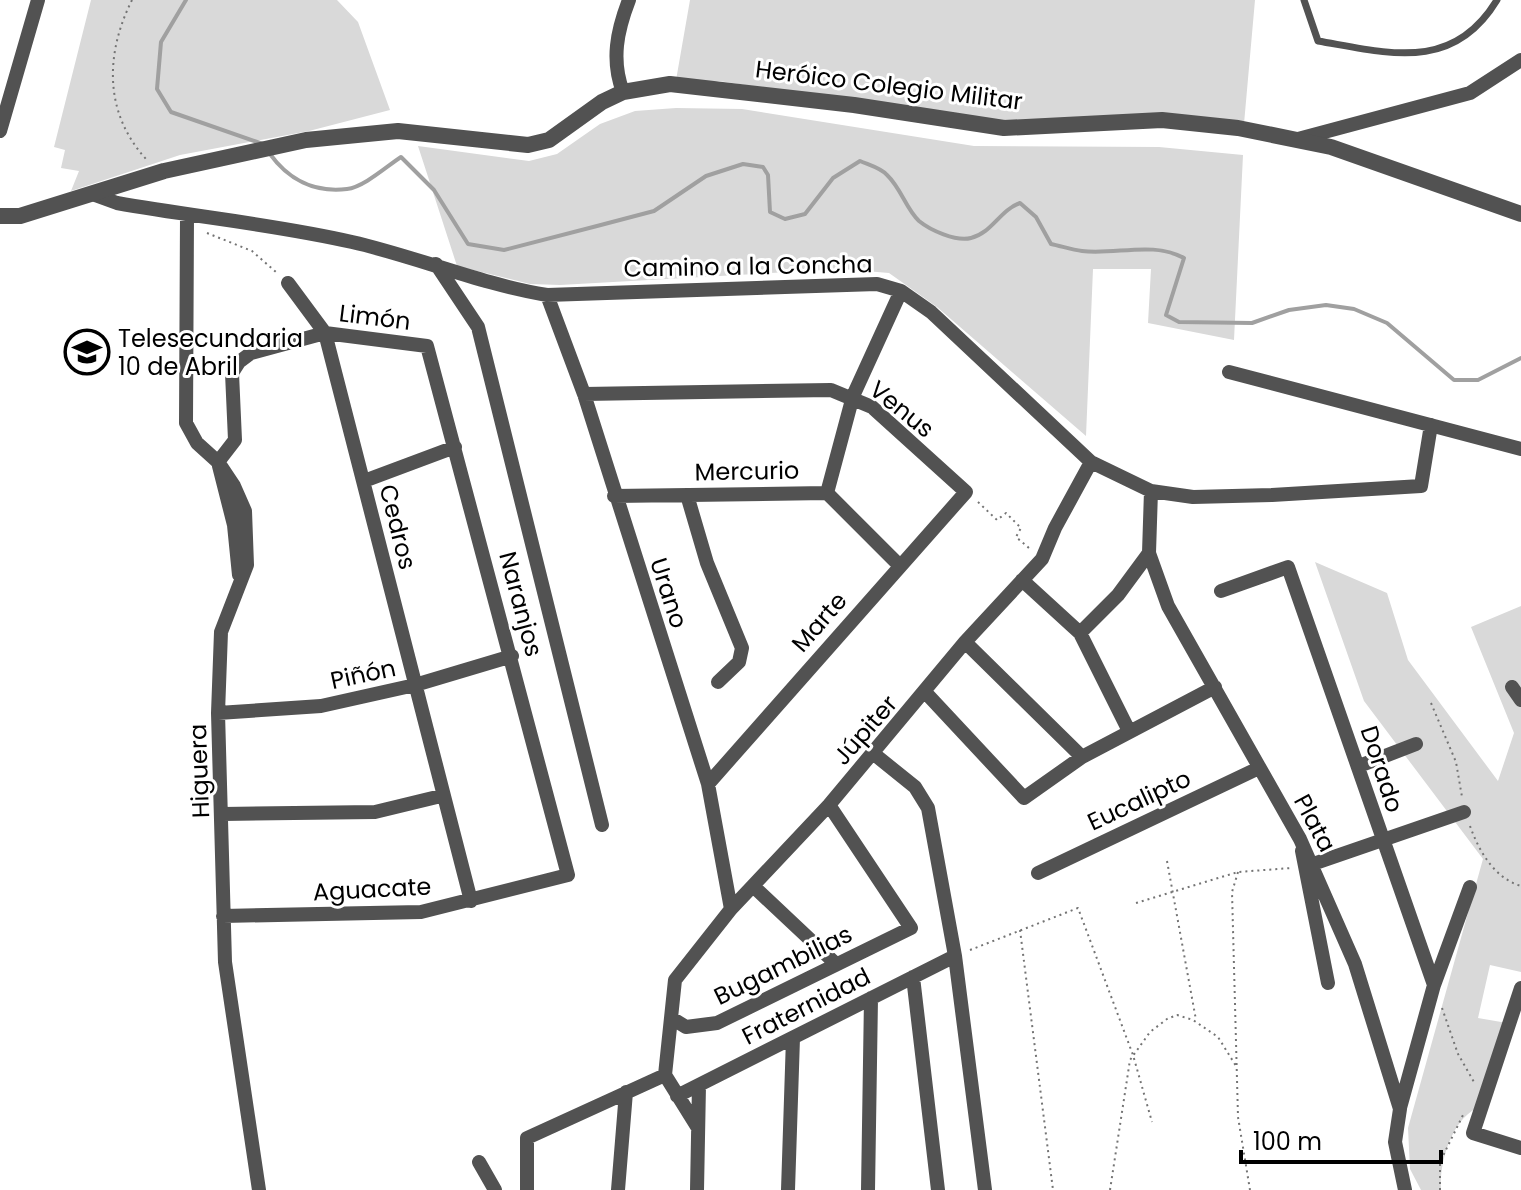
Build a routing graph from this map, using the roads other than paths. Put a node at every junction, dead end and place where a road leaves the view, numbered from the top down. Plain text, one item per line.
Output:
1 (38, 0) edge
2 (629, 0) edge
3 (1304, 0) edge
4 (1497, 0) edge
5 (1521, 60) edge
6 (623, 92) junction
7 (0, 131) edge
8 (1297, 139) junction
9 (95, 195) junction
10 (1521, 214) edge
11 (0, 216) edge
12 (193, 216) junction
13 (436, 264) junction
14 (288, 283) road end
15 (901, 291) junction
16 (547, 295) junction
17 (325, 333) junction
18 (427, 346) joint
19 (1229, 372) dead end
20 (584, 394) junction
21 (853, 396) junction
22 (1431, 425) junction
23 (455, 447) junction
24 (1521, 449) edge
25 (218, 462) junction
26 (1091, 462) junction
27 (364, 481) junction
28 (1151, 491) junction
29 (966, 492) joint
30 (827, 493) junction
31 (687, 495) junction
32 (614, 496) junction
33 (1149, 553) junction
34 (899, 565) junction
35 (1022, 580) junction
36 (1221, 591) dead end
37 (1080, 633) junction
38 (965, 642) junction
39 (512, 656) junction
40 (718, 682) dead end
41 (415, 685) junction
42 (1215, 687) junction
43 (1512, 687) dead end
44 (926, 693) junction
45 (1521, 700) edge
46 (218, 713) junction
47 (1129, 731) junction
48 (1416, 744) dead end
49 (874, 754) junction
50 (1082, 757) junction
51 (1359, 766) junction
52 (1259, 768) junction
53 (708, 784) junction
54 (441, 796) junction
55 (829, 805) junction
56 (1464, 812) dead end
57 (223, 814) junction
58 (602, 825) dead end
59 (1383, 840) junction
60 (1308, 866) junction
61 (1038, 873) dead end
62 (568, 875) joint
63 (753, 886) junction
64 (1470, 887) dead end
65 (471, 901) junction
66 (731, 909) junction
67 (223, 916) junction
68 (955, 956) junction
69 (835, 963) junction
70 (913, 977) junction
71 (1328, 983) dead end
72 (1434, 985) junction
73 (1521, 988) edge
74 (871, 998) junction
75 (673, 1019) junction
76 (793, 1038) junction
77 (665, 1075) junction
78 (699, 1085) junction
79 (626, 1092) junction
80 (677, 1096) junction
81 (1400, 1109) junction
82 (698, 1128) junction
83 (1521, 1148) edge
84 (479, 1162) dead end
85 (259, 1190) edge
86 (495, 1190) edge
87 (527, 1190) edge
88 (618, 1190) edge
89 (697, 1190) edge
90 (788, 1190) edge
91 (868, 1190) edge
92 (938, 1190) edge
93 (985, 1190) edge
94 (1405, 1190) edge

1 - 7 street
2 - 6 street
3 - 4 lane
5 - 8 street
6 - 8 street, Heróico Colegio Militar
6 - 9 street
8 - 10 street, Heróico Colegio Militar
9 - 11 street
9 - 12 street, Camino a la Concha
12 - 13 street, Camino a la Concha
12 - 25 street, Higuera
13 - 16 street, Camino a la Concha
13 - 58 street
14 - 17 street, Cedros
15 - 16 street, Camino a la Concha
15 - 21 street
15 - 26 street, Camino a la Concha
16 - 20 street, Urano
17 - 18 street, Limón
17 - 25 street, Limón
17 - 27 street, Cedros
18 - 23 street, Naranjos
19 - 22 street
20 - 21 street, Venus
20 - 32 street, Urano
21 - 29 street, Venus
21 - 30 street
22 - 24 street
22 - 28 street, Camino a la Concha
23 - 27 street
23 - 39 street, Naranjos
25 - 46 street, Higuera
26 - 28 street, Camino a la Concha
26 - 35 street, Júpiter
27 - 41 street, Cedros
28 - 33 street, Plata
29 - 34 street, Marte
30 - 31 street, Mercurio
30 - 34 street, Mercurio
31 - 32 street, Mercurio
31 - 40 street
32 - 53 street, Urano
33 - 37 street
33 - 42 street, Plata
34 - 53 street, Marte
35 - 37 street
35 - 38 street, Júpiter
36 - 51 street, Dorado
37 - 47 street
38 - 44 street, Júpiter
38 - 50 street
39 - 41 street, Piñón
39 - 62 street, Naranjos
41 - 46 street, Piñón
41 - 54 street, Cedros
42 - 47 street
42 - 52 street, Plata
43 - 45 street
44 - 49 street, Júpiter
44 - 50 street
46 - 57 street, Higuera
47 - 50 street
48 - 51 street
49 - 55 street, Júpiter
49 - 68 street
51 - 59 street, Dorado
52 - 60 street, Plata
52 - 61 street, Eucalipto
53 - 66 street, Urano
54 - 57 street
54 - 65 street, Cedros
55 - 63 street, Júpiter
55 - 69 street, Bugambilias
56 - 59 street
57 - 67 street, Higuera
59 - 60 street
59 - 72 street, Dorado
60 - 71 street
60 - 81 street, Plata
62 - 65 street, Aguacate
63 - 66 street, Júpiter
63 - 69 street
64 - 72 street
65 - 67 street, Aguacate
66 - 75 street, Júpiter
67 - 85 street, Higuera
68 - 70 street, Fraternidad
68 - 93 street
69 - 75 street, Bugambilias
70 - 74 street, Fraternidad
70 - 92 street
72 - 81 street
73 - 83 street
74 - 76 street, Fraternidad
74 - 91 street
75 - 77 street, Júpiter
76 - 78 street, Fraternidad
76 - 90 street
77 - 79 street
77 - 80 street
78 - 80 street, Fraternidad
78 - 82 street
79 - 87 street
79 - 88 street
80 - 82 street
81 - 94 street, Plata
82 - 89 street
84 - 86 street

